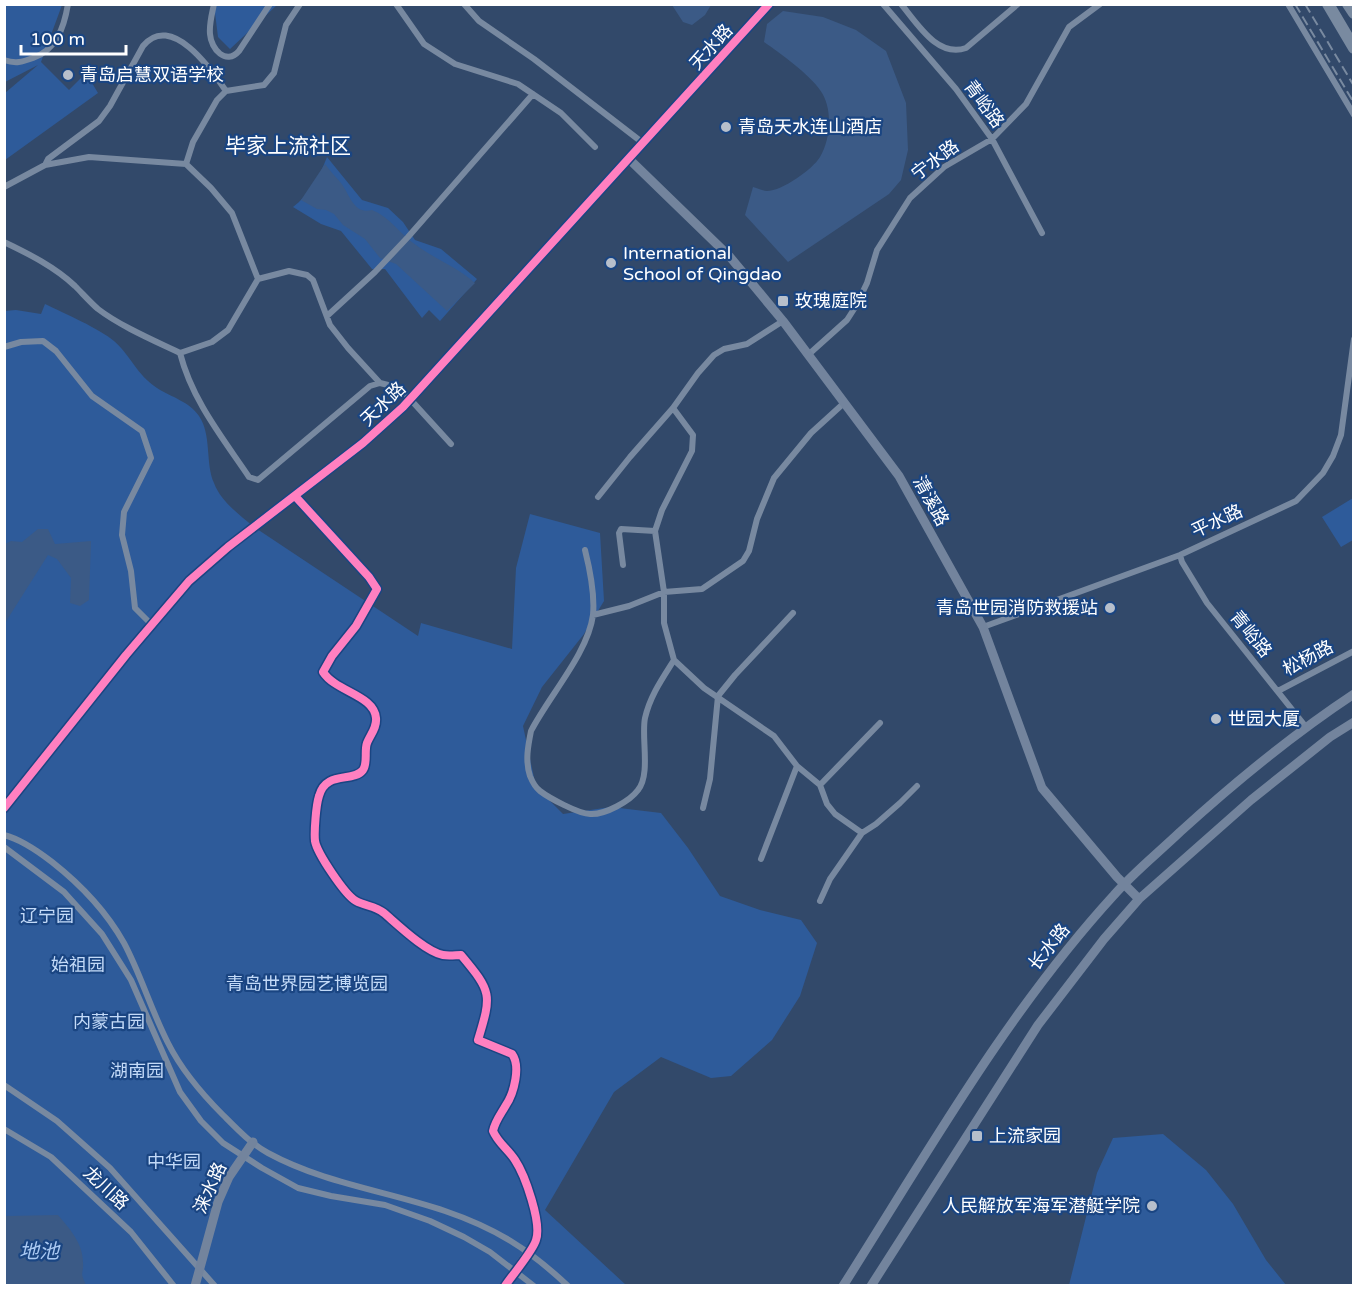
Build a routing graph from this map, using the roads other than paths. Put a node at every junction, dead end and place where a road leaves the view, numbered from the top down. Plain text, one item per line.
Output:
1 (68, 4) edge
2 (214, 4) edge
3 (270, 4) edge
4 (300, 4) edge
5 (396, 4) edge
6 (464, 4) edge
7 (769, 4) edge
8 (883, 4) edge
9 (900, 4) edge
10 (1018, 4) edge
11 (1100, 4) edge
12 (1288, 4) edge
13 (1328, 4) edge
14 (1348, 4) edge
15 (890, 12) junction
16 (1353, 13) edge
17 (1353, 48) edge
18 (4, 60) edge
19 (226, 91) junction
20 (533, 94) junction
21 (1353, 115) edge
22 (992, 139) junction
23 (643, 143) junction
24 (595, 147) dead end
25 (629, 159) junction
26 (186, 164) junction
27 (45, 165) junction
28 (4, 187) edge
29 (1042, 233) dead end
30 (4, 242) edge
31 (258, 279) junction
32 (327, 316) junction
33 (783, 321) junction
34 (1353, 339) edge
35 (4, 347) edge
36 (180, 353) junction
37 (808, 355) junction
38 (380, 383) junction
39 (410, 399) junction
40 (844, 404) junction
41 (673, 408) junction
42 (451, 444) dead end
43 (295, 496) junction
44 (598, 497) dead end
45 (656, 531) junction
46 (585, 550) dead end
47 (1180, 555) junction
48 (623, 565) dead end
49 (664, 592) junction
50 (793, 613) dead end
51 (593, 615) junction
52 (152, 625) junction
53 (983, 627) junction
54 (1353, 651) edge
55 (674, 660) junction
56 (1278, 692) junction
57 (1353, 694) edge
58 (718, 696) junction
59 (1353, 722) edge
60 (880, 723) dead end
61 (1306, 727) junction
62 (797, 766) junction
63 (820, 785) junction
64 (917, 786) dead end
65 (703, 807) dead end
66 (4, 808) edge
67 (862, 832) junction
68 (4, 835) edge
69 (4, 847) edge
70 (761, 859) dead end
71 (1124, 884) junction
72 (1139, 899) junction
73 (820, 902) dead end
74 (4, 1085) edge
75 (4, 1129) edge
76 (253, 1142) junction
77 (243, 1157) junction
78 (529, 1251) junction
79 (199, 1267) junction
80 (515, 1271) junction
81 (174, 1286) edge
82 (195, 1286) edge
83 (215, 1286) edge
84 (505, 1286) edge
85 (534, 1286) edge
86 (568, 1286) edge
87 (843, 1286) edge
88 (871, 1286) edge

1 - 18 street
2 - 3 street
4 - 19 street
5 - 20 street
6 - 23 street
7 - 23 street, 天水路
8 - 15 street, 青峪路
9 - 10 street
9 - 15 street
11 - 22 street, 宁水路
12 - 21 street
13 - 17 highway
14 - 16 highway
15 - 22 street, 青峪路
19 - 26 street
19 - 27 street
20 - 24 street
20 - 32 street
22 - 29 street, 青峪路
22 - 37 street, 宁水路
23 - 25 street, 天水路
25 - 33 street, 清溪路
25 - 39 street, 天水路
26 - 27 street
26 - 31 street
27 - 28 street
30 - 36 street
31 - 32 street
31 - 36 street
32 - 38 street
33 - 37 street, 清溪路
33 - 41 street
34 - 47 street, 平水路
35 - 52 street
36 - 38 street
37 - 40 street, 清溪路
38 - 39 street
39 - 42 street
39 - 43 street, 天水路
40 - 49 street
40 - 53 street, 清溪路
41 - 44 street
41 - 45 street
43 - 52 street, 天水路
43 - 78 street
45 - 48 street
45 - 49 street
46 - 51 street
47 - 53 street, 平水路
47 - 56 street, 青峪路
49 - 51 street
49 - 55 street
50 - 58 street
51 - 55 street
52 - 66 street, 天水路
53 - 71 street, 清溪路
54 - 56 street, 松杨路
55 - 58 street
56 - 61 street, 青峪路
57 - 61 street, 长水路
58 - 62 street
58 - 65 street
59 - 72 street
60 - 63 street
61 - 71 street, 长水路
62 - 63 street
62 - 70 street
63 - 67 street
64 - 67 street
67 - 73 street
68 - 76 street
69 - 77 street
71 - 72 street, 清溪路
71 - 87 street, 长水路
72 - 88 street
74 - 79 street
75 - 81 street, 龙川路
76 - 77 street, 涞水路
76 - 78 street
77 - 79 street, 涞水路
77 - 80 street
78 - 80 street
78 - 86 street
79 - 82 street, 涞水路
79 - 83 street
80 - 84 street
80 - 85 street

